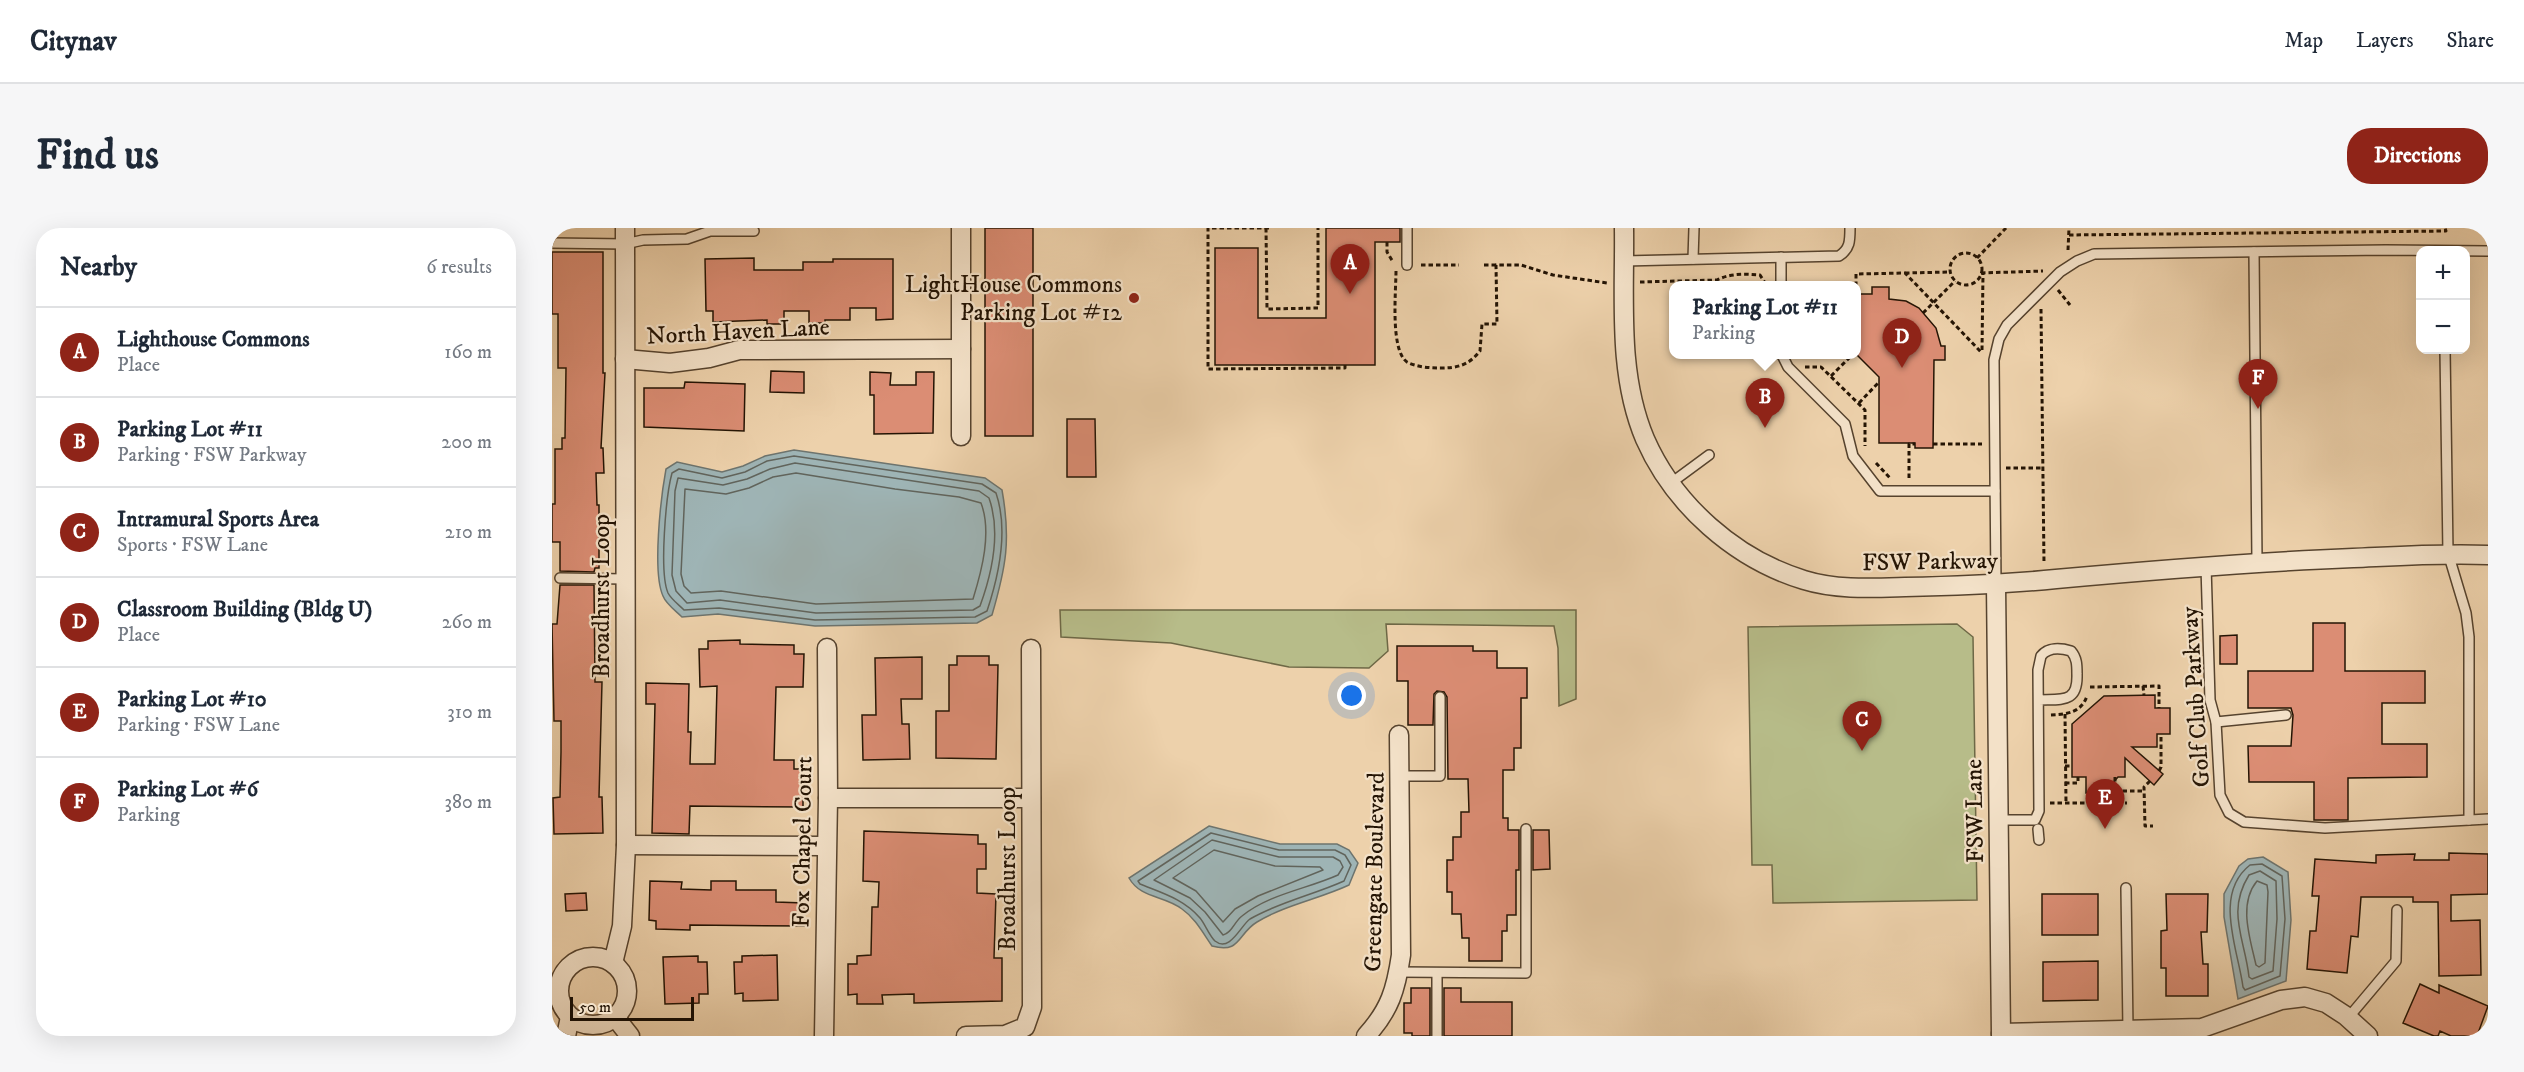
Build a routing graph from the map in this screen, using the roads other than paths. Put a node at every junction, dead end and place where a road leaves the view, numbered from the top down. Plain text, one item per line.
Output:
1 (961, 228) edge
2 (1407, 228) edge
3 (1624, 228) edge
4 (1694, 228) edge
5 (1850, 228) edge
6 (754, 231) dead end
7 (625, 236) edge
8 (552, 243) edge
9 (2416, 250) edge
10 (2470, 251) edge
11 (2488, 251) edge
12 (2254, 252) junction
13 (1781, 258) junction
14 (1693, 259) junction
15 (1624, 261) junction
16 (1407, 265) dead end
17 (1781, 281) edge
18 (961, 349) junction
19 (2445, 354) edge
20 (625, 359) junction
21 (1784, 359) edge
22 (961, 436) dead end
23 (1709, 455) dead end
24 (1671, 483) junction
25 (1995, 491) junction
26 (2448, 553) junction
27 (2488, 555) edge
28 (2257, 561) junction
29 (2206, 566) junction
30 (560, 578) dead end
31 (625, 579) junction
32 (1996, 585) junction
33 (827, 648) dead end
34 (1031, 649) dead end
35 (1440, 697) dead end
36 (2039, 700) junction
37 (2286, 715) dead end
38 (2216, 722) junction
39 (1399, 735) dead end
40 (1400, 776) junction
41 (828, 798) junction
42 (1031, 798) junction
43 (2488, 819) edge
44 (1998, 820) junction
45 (2469, 820) junction
46 (1526, 829) dead end
47 (2038, 829) dead end
48 (2039, 840) dead end
49 (626, 845) junction
50 (826, 846) junction
51 (2126, 888) dead end
52 (2397, 910) dead end
53 (614, 963) junction
54 (1399, 972) junction
55 (1437, 973) junction
56 (570, 1017) junction
57 (615, 1017) junction
58 (2348, 1018) junction
59 (2128, 1030) junction
60 (2001, 1034) edge
61 (566, 1036) edge
62 (630, 1036) edge
63 (824, 1036) edge
64 (966, 1036) edge
65 (1366, 1036) edge
66 (1437, 1036) edge
67 (2368, 1036) edge

1 - 18 street
2 - 16 lane
3 - 15 street, FSW Parkway
4 - 14 lane
5 - 13 lane
6 - 7 lane
7 - 8 lane
7 - 20 street, Broadhurst Loop
9 - 12 lane
10 - 11 lane
12 - 25 lane
12 - 28 lane
13 - 14 lane
13 - 17 lane
14 - 15 lane
15 - 24 street, FSW Parkway
18 - 20 street, North Haven Lane
18 - 22 street
19 - 26 lane
20 - 31 street, Broadhurst Loop
21 - 25 lane
23 - 24 lane
24 - 32 street, FSW Parkway
25 - 32 lane
26 - 27 street, FSW Parkway
26 - 28 street, FSW Parkway
26 - 45 lane
28 - 29 street, FSW Parkway
29 - 32 street, FSW Parkway
29 - 38 lane, Golf Club Parkway
30 - 31 lane
31 - 49 street, Broadhurst Loop
32 - 44 street, FSW Lane
33 - 41 street, Fox Chapel Court
34 - 42 street, Broadhurst Loop
35 - 40 lane
36 - 36 lane
36 - 44 lane
37 - 38 lane
38 - 45 lane, Golf Club Parkway
39 - 40 street, Greengate Boulevard
40 - 54 street, Greengate Boulevard
41 - 42 street
41 - 50 street, Fox Chapel Court
42 - 64 street, Broadhurst Loop
43 - 45 lane, Golf Club Parkway
44 - 60 street, FSW Lane
46 - 55 lane
47 - 48 lane
49 - 50 street
49 - 53 street, Broadhurst Loop
50 - 63 street, Fox Chapel Court
51 - 59 lane
52 - 58 lane
53 - 56 street
53 - 57 street
54 - 55 lane
54 - 65 street, Greengate Boulevard
55 - 66 lane
56 - 57 street
56 - 61 street
57 - 62 street
58 - 59 street
58 - 67 street
59 - 60 street

